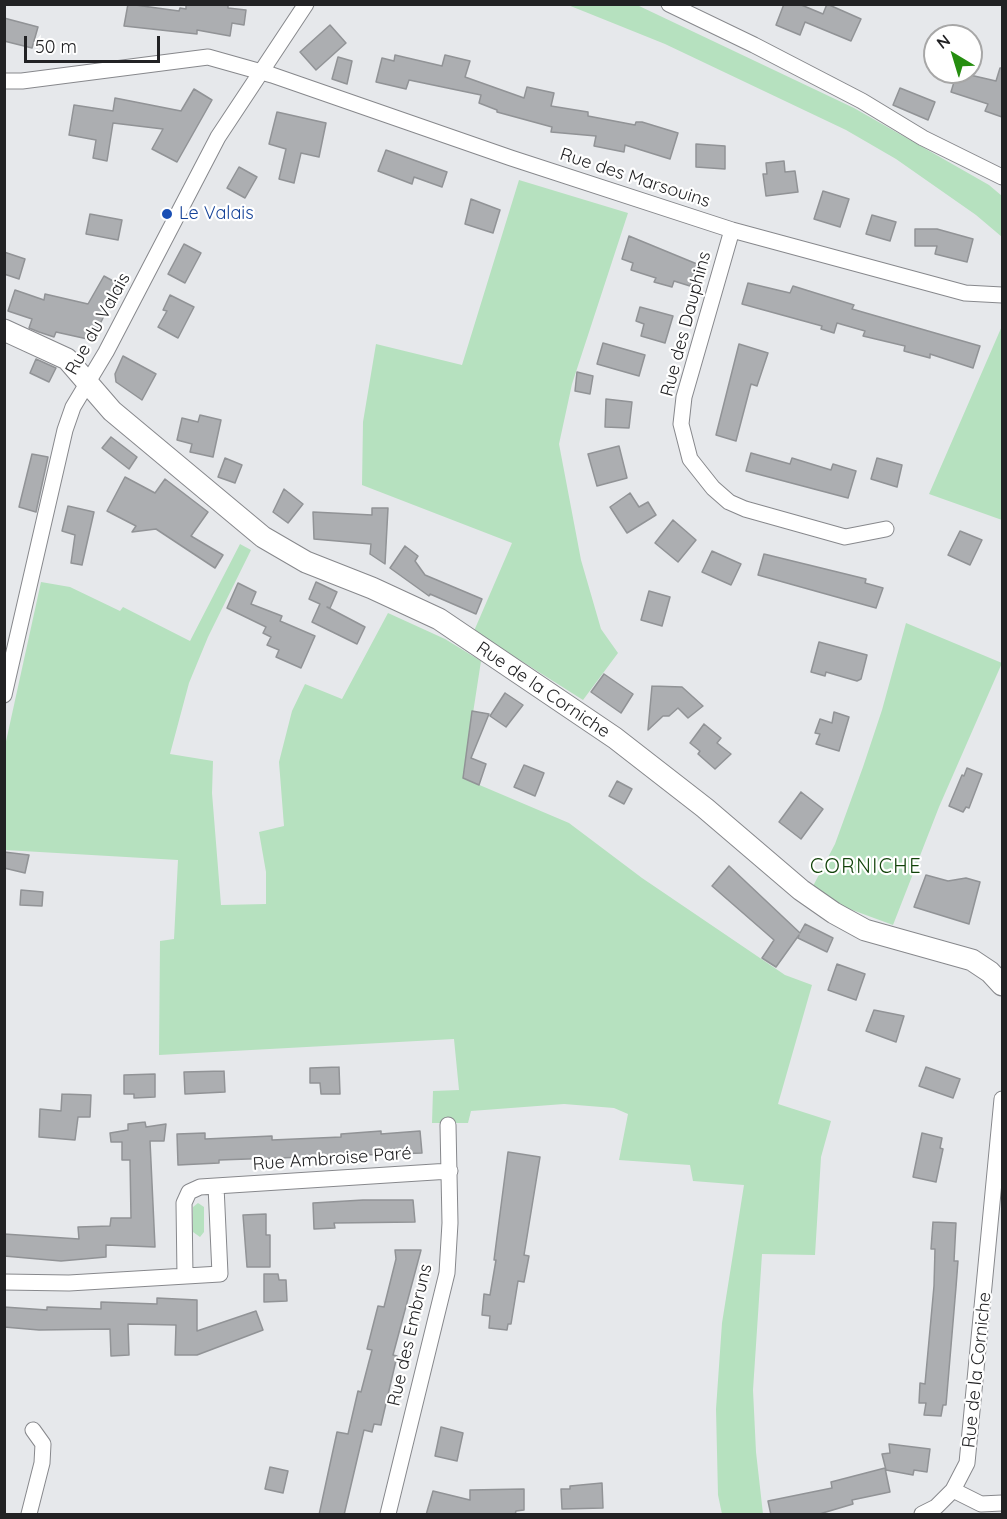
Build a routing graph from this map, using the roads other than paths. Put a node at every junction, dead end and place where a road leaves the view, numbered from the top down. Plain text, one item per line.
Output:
1 (306, 4) edge
2 (669, 4) edge
3 (261, 72) junction
4 (4, 81) edge
5 (1002, 177) edge
6 (732, 230) junction
7 (1002, 295) edge
8 (4, 330) edge
9 (88, 383) junction
10 (886, 529) dead end
11 (4, 695) edge
12 (972, 960) junction
13 (1002, 963) edge
14 (1002, 985) edge
15 (1002, 1099) edge
16 (448, 1125) dead end
17 (450, 1171) junction
18 (216, 1186) junction
19 (185, 1276) junction
20 (4, 1282) edge
21 (33, 1430) dead end
22 (953, 1490) junction
23 (1002, 1503) edge
24 (29, 1515) edge
25 (388, 1515) edge
26 (922, 1515) edge

1 - 3 street, Rue du Valais
2 - 5 street
3 - 4 street, Rue des Marsouins
3 - 6 street, Rue des Marsouins
3 - 9 street, Rue du Valais
6 - 7 street, Rue des Marsouins
6 - 10 street, Rue des Dauphins
8 - 9 street, Rue de la Corniche
9 - 11 street, Rue du Valais
9 - 12 street, Rue de la Corniche
12 - 13 street
12 - 14 street, Rue de la Corniche
15 - 22 street, Rue de la Corniche
16 - 17 street, Rue des Embruns
17 - 18 street, Rue Ambroise Paré
17 - 25 street, Rue des Embruns
18 - 19 street, Rue Ambroise Paré
18 - 19 street
19 - 20 street
21 - 24 street
22 - 23 street
22 - 26 street, Rue de la Corniche

